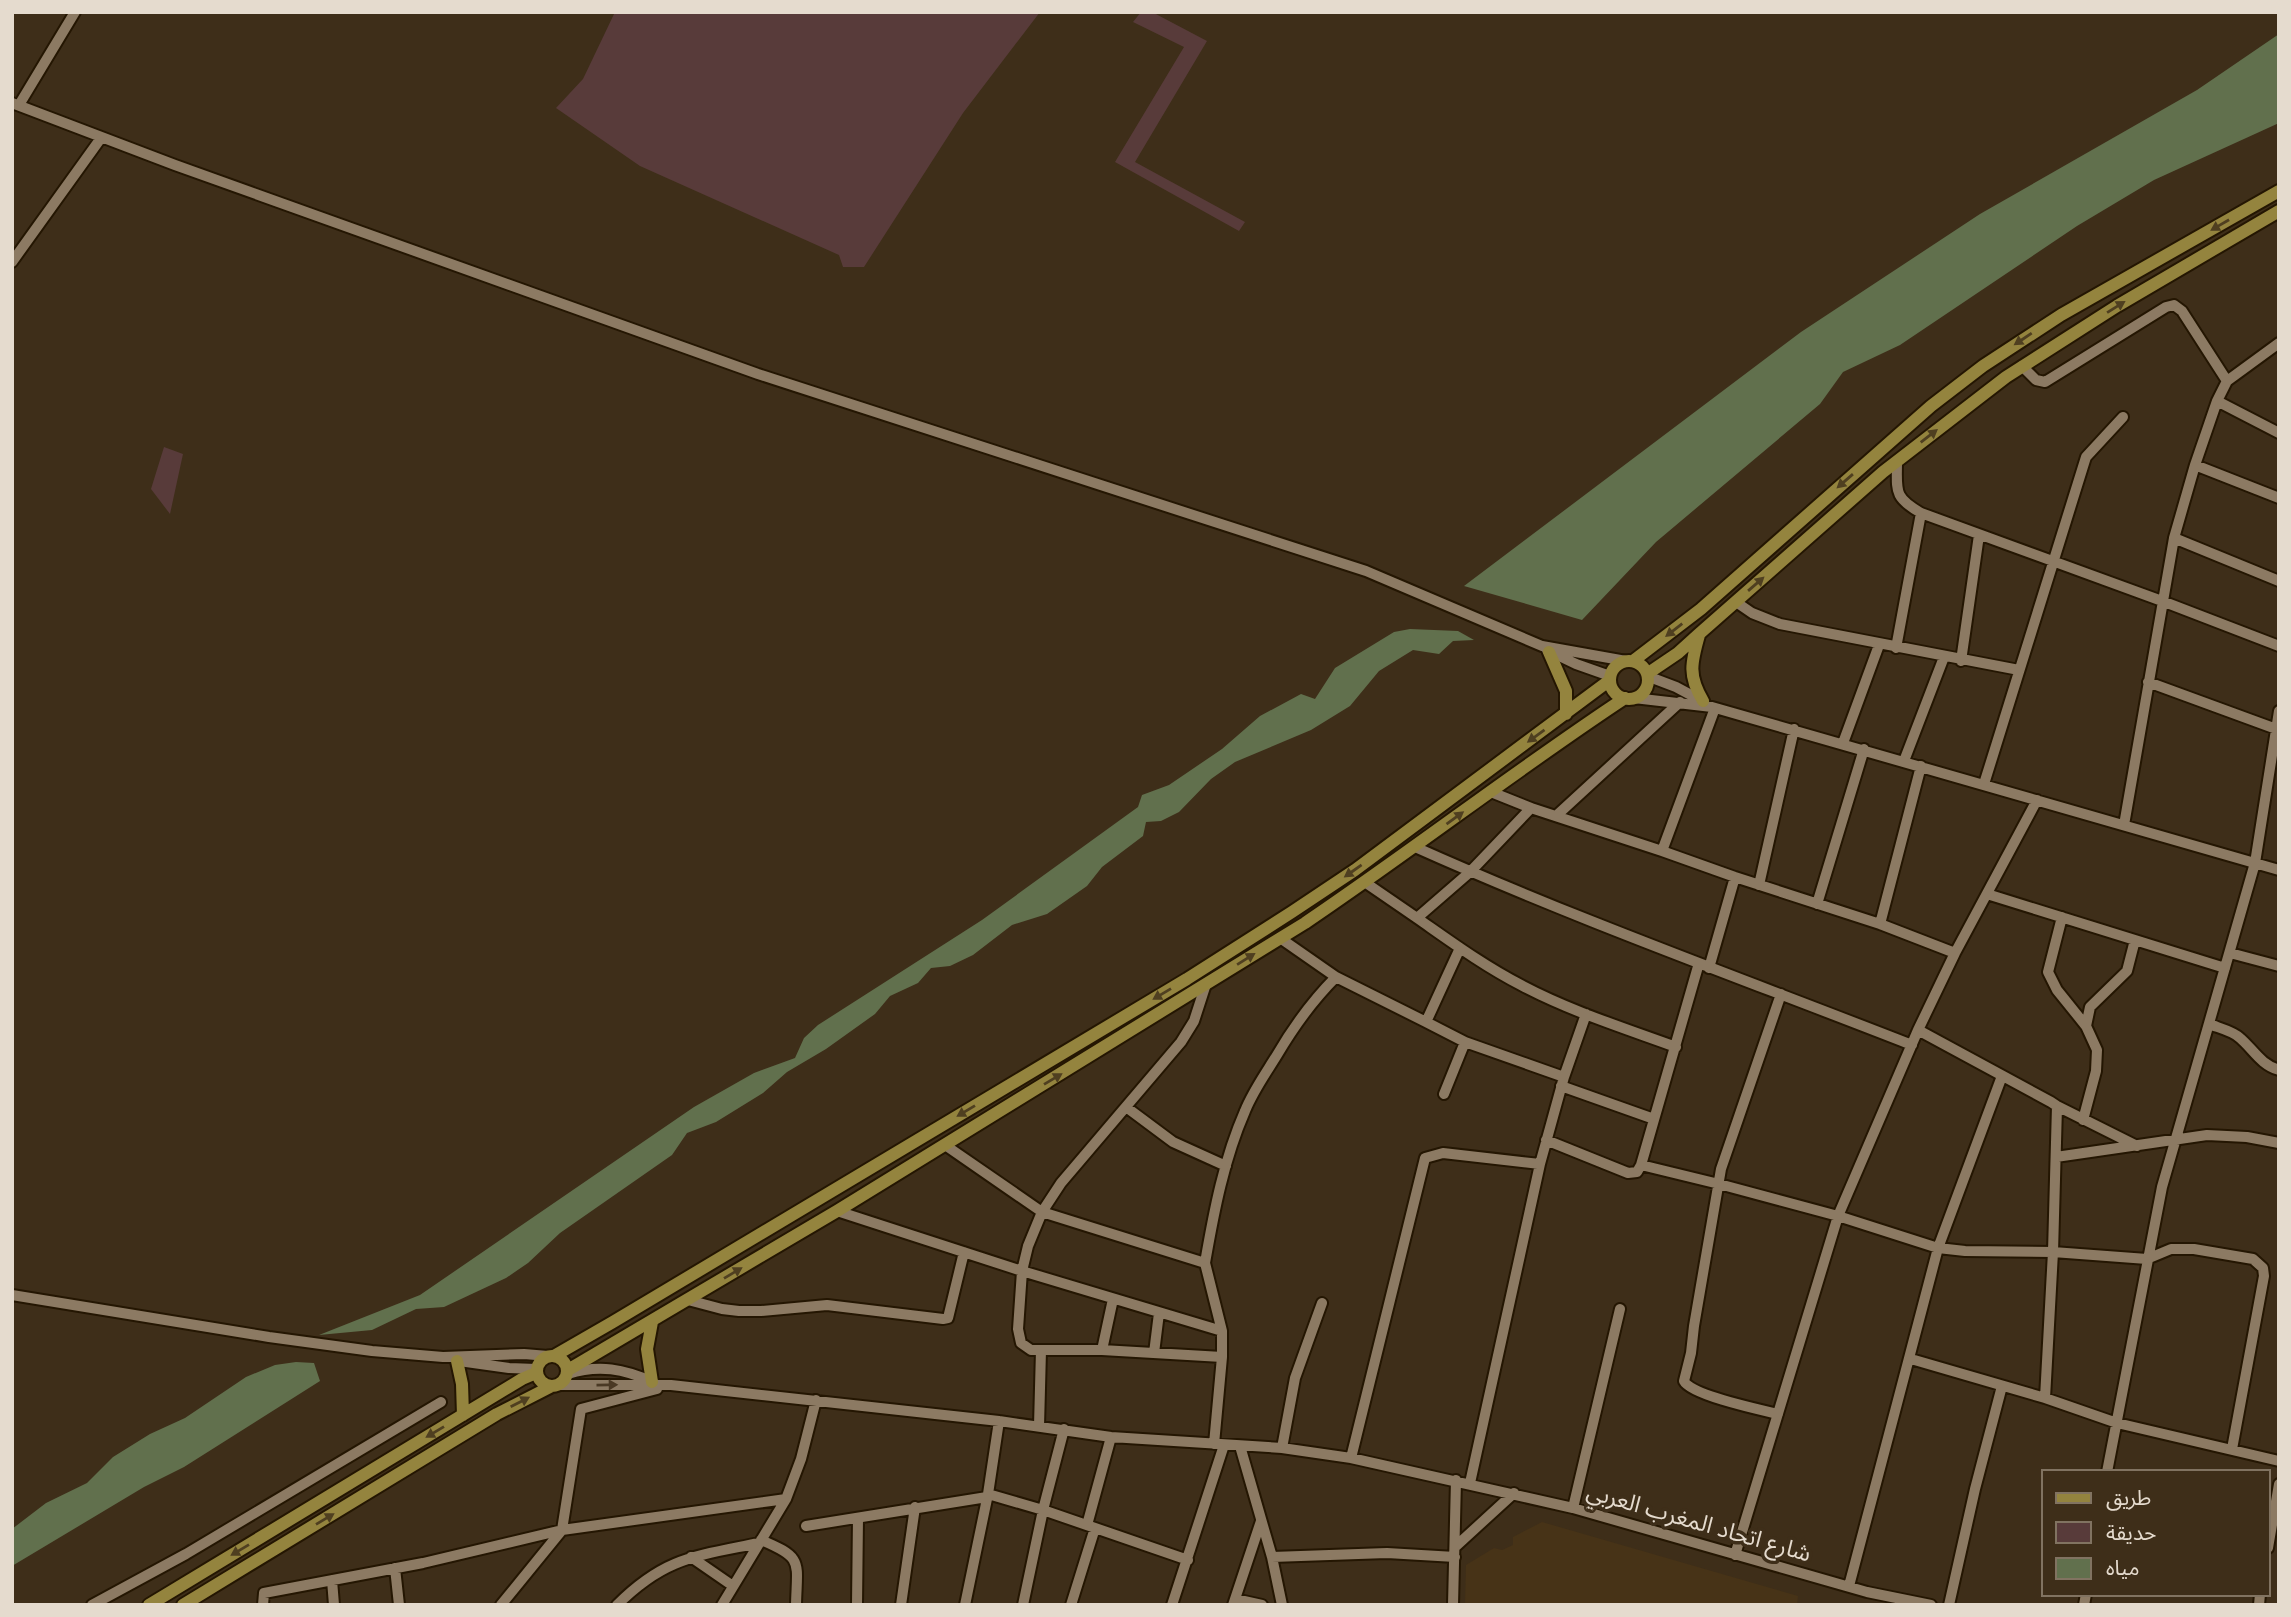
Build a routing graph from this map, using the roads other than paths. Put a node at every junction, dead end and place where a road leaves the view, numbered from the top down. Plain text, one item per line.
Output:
1 (75, 12) edge
2 (16, 104) edge
3 (101, 138) junction
4 (2279, 191) edge
5 (2279, 211) edge
6 (12, 262) edge
7 (2279, 343) edge
8 (2022, 366) junction
9 (2227, 381) junction
10 (2217, 401) junction
11 (2123, 417) dead end
12 (2279, 433) edge
13 (1897, 461) junction
14 (2195, 465) junction
15 (2279, 498) edge
16 (1921, 513) junction
17 (1979, 535) junction
18 (2174, 537) junction
19 (2055, 561) junction
20 (2279, 581) edge
21 (2162, 601) junction
22 (1736, 602) junction
23 (1699, 635) junction
24 (1879, 645) junction
25 (2279, 646) edge
26 (1896, 648) junction
27 (1546, 649) junction
28 (1944, 657) junction
29 (1961, 660) junction
30 (1630, 661) junction
31 (2019, 670) junction
32 (1647, 675) junction
33 (1610, 678) junction
34 (2148, 682) junction
35 (1630, 698) junction
36 (1680, 702) junction
37 (1710, 705) junction
38 (2279, 711) edge
39 (1566, 714) junction
40 (1794, 729) junction
41 (2277, 730) edge
42 (1843, 743) junction
43 (1864, 750) junction
44 (1905, 761) junction
45 (1921, 766) junction
46 (1984, 784) junction
47 (1491, 792) junction
48 (2036, 800) junction
49 (1531, 808) junction
50 (1556, 816) junction
51 (2124, 825) junction
52 (1415, 847) junction
53 (1662, 850) junction
54 (2255, 863) junction
55 (2279, 870) edge
56 (1470, 872) junction
57 (1735, 877) junction
58 (1366, 883) junction
59 (1759, 885) junction
60 (1987, 894) junction
61 (1817, 904) junction
62 (2062, 917) junction
63 (1417, 918) junction
64 (1880, 924) junction
65 (1280, 939) junction
66 (2135, 940) junction
67 (1460, 948) junction
68 (1955, 953) junction
69 (2230, 953) junction
70 (1704, 965) junction
71 (2279, 966) edge
72 (2225, 968) junction
73 (1336, 977) junction
74 (1206, 984) junction
75 (1781, 994) junction
76 (1586, 1014) junction
77 (1426, 1023) junction
78 (2209, 1024) junction
79 (2086, 1026) junction
80 (1919, 1030) junction
81 (1465, 1042) junction
82 (1912, 1045) junction
83 (1676, 1047) junction
84 (2279, 1070) edge
85 (2003, 1076) junction
86 (1563, 1081) junction
87 (1444, 1094) dead end
88 (1126, 1107) junction
89 (2057, 1107) junction
90 (1654, 1119) junction
91 (2083, 1120) junction
92 (2177, 1139) junction
93 (1546, 1140) junction
94 (2279, 1143) edge
95 (945, 1145) junction
96 (2137, 1146) junction
97 (2056, 1157) junction
98 (1540, 1164) junction
99 (1641, 1165) junction
100 (1226, 1166) junction
101 (1719, 1184) junction
102 (837, 1211) junction
103 (1042, 1212) junction
104 (1838, 1216) junction
105 (1938, 1248) junction
106 (964, 1252) junction
107 (2053, 1252) junction
108 (2147, 1259) junction
109 (1205, 1263) junction
110 (1022, 1271) junction
111 (12, 1295) edge
112 (1113, 1299) junction
113 (688, 1300) junction
114 (1322, 1303) dead end
115 (1620, 1309) dead end
116 (1159, 1313) junction
117 (652, 1322) junction
118 (1222, 1331) junction
119 (1041, 1350) junction
120 (1102, 1350) junction
121 (1154, 1353) junction
122 (551, 1356) junction
123 (443, 1357) junction
124 (1222, 1357) junction
125 (1910, 1359) junction
126 (457, 1361) junction
127 (536, 1371) junction
128 (568, 1372) junction
129 (654, 1383) junction
130 (671, 1385) junction
131 (2002, 1385) junction
132 (554, 1386) junction
133 (2045, 1398) junction
134 (816, 1400) junction
135 (441, 1402) dead end
136 (463, 1415) junction
137 (1778, 1415) junction
138 (999, 1421) junction
139 (2118, 1423) junction
140 (1039, 1426) junction
141 (1064, 1429) junction
142 (1111, 1437) junction
143 (1219, 1444) junction
144 (1240, 1447) junction
145 (1282, 1448) junction
146 (2232, 1449) junction
147 (1351, 1458) junction
148 (2279, 1461) edge
149 (2107, 1470) edge
150 (1456, 1480) junction
151 (1470, 1483) junction
152 (2279, 1484) edge
153 (1514, 1493) junction
154 (987, 1496) junction
155 (786, 1499) junction
156 (2278, 1500) edge
157 (915, 1507) junction
158 (1573, 1507) junction
159 (1043, 1510) junction
160 (858, 1518) junction
161 (1261, 1520) junction
162 (806, 1526) dead end
163 (1091, 1527) junction
164 (2270, 1529) edge
165 (562, 1530) junction
166 (760, 1542) junction
167 (1455, 1552) junction
168 (1735, 1555) junction
169 (691, 1557) junction
170 (1272, 1557) junction
171 (1188, 1560) junction
172 (395, 1568) junction
173 (332, 1580) junction
174 (733, 1586) junction
175 (1849, 1586) junction
176 (1867, 1592) junction
177 (1234, 1602) edge
178 (92, 1605) edge
179 (149, 1605) edge
180 (183, 1605) edge
181 (263, 1605) edge
182 (334, 1605) edge
183 (400, 1605) edge
184 (501, 1605) edge
185 (617, 1605) edge
186 (722, 1605) edge
187 (796, 1605) edge
188 (857, 1605) edge
189 (901, 1605) edge
190 (965, 1605) edge
191 (1023, 1605) edge
192 (1071, 1605) edge
193 (1172, 1605) edge
194 (1262, 1605) edge
195 (1282, 1605) edge
196 (1453, 1605) edge
197 (1866, 1605) edge
198 (1931, 1605) edge
199 (1949, 1605) edge

1 - 2 street
2 - 3 street
3 - 6 street
3 - 27 street
4 -> 30 main road
8 -> 5 main road
7 - 9 street
8 - 9 street
13 -> 8 main road
9 - 10 street
10 - 12 street
10 - 14 street
11 - 19 street
13 - 16 street
22 -> 13 main road
14 - 15 street
14 - 18 street
16 - 17 street
16 - 26 street
17 - 19 street
17 - 29 street
18 - 20 street
18 - 21 street
19 - 21 street
19 - 31 street
21 - 25 street
21 - 34 street
22 - 23 main road
22 - 24 street
23 - 32 main road
23 - 37 main road
24 - 26 street
24 - 42 street
26 - 28 street
27 - 30 street
27 - 33 street
27 - 39 main road
28 - 29 street
28 - 44 street
29 - 31 street
30 - 32 main road
30 - 33 main road
31 - 46 street
32 - 35 main road
32 - 37 street
33 - 35 main road
33 - 39 main road
34 - 41 street
34 - 51 street
35 - 36 street
35 - 47 main road
36 - 37 street
36 - 50 street
37 - 40 street
37 - 53 street
38 - 41 street
39 -> 122 main road
40 - 42 street
40 - 59 street
41 - 54 street
42 - 43 street
43 - 44 street
43 - 61 street
44 - 45 street
45 - 46 street
45 - 64 street
46 - 48 street
47 - 49 street
52 -> 47 main road
48 - 51 street
48 - 60 street
49 - 50 street
49 - 56 street
50 - 53 street
51 - 54 street
52 - 56 street
52 - 58 main road
53 - 57 street
54 - 55 street
54 - 69 street
56 - 63 street
56 - 70 street
57 - 59 street
57 - 70 street
58 - 63 street
58 - 65 main road
59 - 61 street
60 - 62 street
60 - 68 street
61 - 64 street
62 - 66 street
62 - 79 street
63 - 67 street
64 - 68 street
65 - 73 street
74 -> 65 main road
66 - 72 street
66 - 79 street
67 - 76 street
67 - 77 street
68 - 80 street
69 - 71 street
69 - 72 street
70 - 75 street
70 - 83 street
72 - 78 street
73 - 77 street
73 - 100 street
74 - 88 street
95 -> 74 main road
75 - 82 street
75 - 101 street
76 - 83 street
76 - 86 street
77 - 81 street
78 - 84 street
78 - 92 street
79 - 91 street
80 - 82 street
80 - 85 street
81 - 86 street
81 - 87 street
82 - 104 street
83 - 90 street
85 - 89 street
85 - 105 street
86 - 90 street
86 - 93 street
88 - 100 street
88 - 103 street
89 - 91 street
89 - 97 street
90 - 99 street
91 - 96 street
92 - 94 street
92 - 96 street
92 - 108 street
93 - 98 street
93 - 99 street
95 - 102 main road
95 - 103 street
96 - 97 street
97 - 107 street
98 - 147 street
98 - 151 street
99 - 101 street
100 - 109 street
101 - 104 street
101 - 137 street
102 - 106 street
113 -> 102 main road
103 - 109 street
103 - 110 street
104 - 105 street
104 - 137 street
105 - 107 street
105 - 125 street
106 - 110 street
106 - 113 street
107 - 108 street
107 - 133 street
108 - 139 street
108 - 146 street
109 - 118 street
110 - 112 street
110 - 119 street
111 - 123 street
112 - 116 street
112 - 120 street
113 - 117 main road
114 - 145 street
115 - 158 street
116 - 118 street
116 - 121 street
117 - 128 main road
117 - 129 main road
118 - 124 street
119 - 120 street
119 - 140 street
120 - 121 street
121 - 124 street
122 - 123 street
122 - 127 main road
122 - 128 main road
123 - 126 street
124 - 143 street
125 - 131 street
125 - 175 street
126 - 127 street
126 - 136 main road
127 - 132 main road
127 - 136 main road
128 - 129 street
128 - 132 main road
129 - 130 street, شارع اتحاد المغرب العربي
132 -> 129 street
130 - 134 street, شارع اتحاد المغرب العربي
130 - 165 street
131 - 133 street
131 - 199 street
180 -> 132 main road
133 - 139 street
134 - 138 street, شارع اتحاد المغرب العربي
134 - 155 street
135 - 178 street
136 -> 179 main road
137 - 168 street
138 - 140 street, شارع اتحاد المغرب العربي
138 - 154 street
139 - 146 street
139 - 149 street
140 - 141 street, شارع اتحاد المغرب العربي
141 - 142 street, شارع اتحاد المغرب العربي
141 - 159 street
142 - 143 street, شارع اتحاد المغرب العربي
142 - 163 street
143 - 144 street, شارع اتحاد المغرب العربي
143 - 171 street
144 - 145 street, شارع اتحاد المغرب العربي
144 - 161 street
145 - 147 street, شارع اتحاد المغرب العربي
146 - 148 street
147 - 150 street, شارع اتحاد المغرب العربي
150 - 151 street, شارع اتحاد المغرب العربي
150 - 167 street
151 - 153 street, شارع اتحاد المغرب العربي
152 - 156 street
153 - 158 street, شارع اتحاد المغرب العربي
153 - 167 street
154 - 157 street
154 - 159 street
154 - 190 street
155 - 165 street
155 - 166 street
156 - 164 street
157 - 160 street
157 - 189 street
158 - 168 street, شارع اتحاد المغرب العربي
159 - 163 street
159 - 191 street
160 - 162 street
160 - 188 street
161 - 170 street
161 - 177 street
163 - 171 street
163 - 192 street
165 - 172 street
165 - 184 street
166 - 169 street
166 - 174 street
166 - 187 street
167 - 170 street
167 - 196 street
168 - 175 street, شارع اتحاد المغرب العربي
169 - 174 street
169 - 185 street
170 - 195 street
171 - 193 street
172 - 173 street
172 - 183 street
173 - 181 street
173 - 182 street
174 - 186 street
175 - 176 street, شارع اتحاد المغرب العربي
176 - 197 street
176 - 198 street, شارع اتحاد المغرب العربي
177 - 194 street

